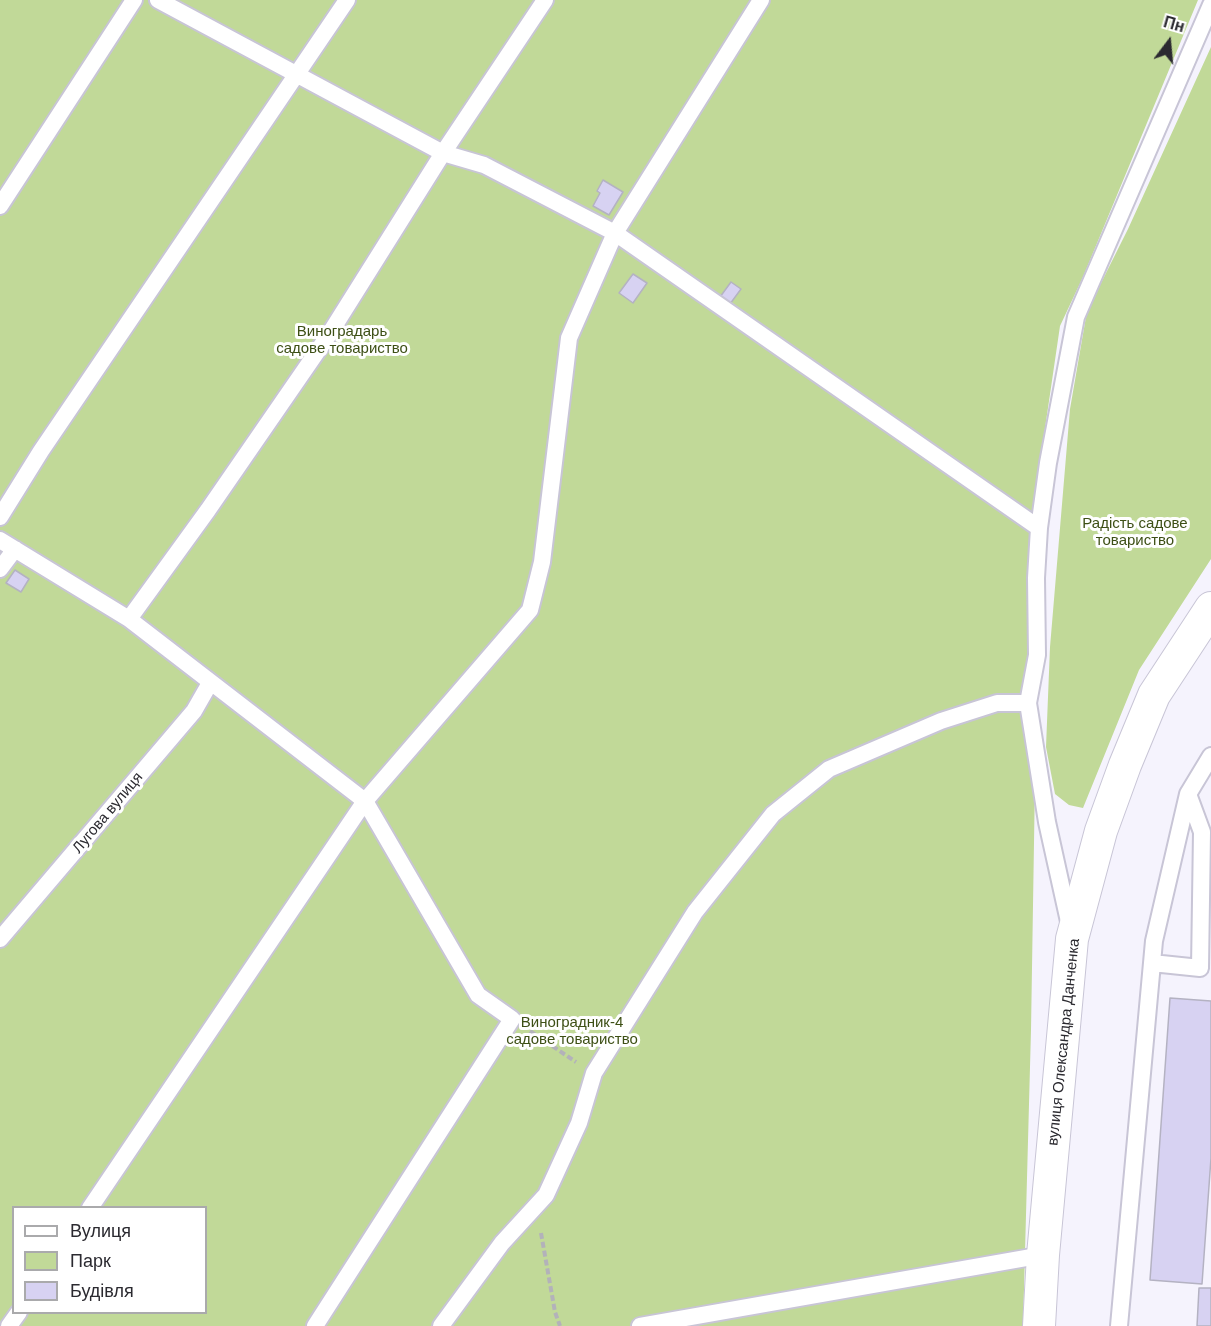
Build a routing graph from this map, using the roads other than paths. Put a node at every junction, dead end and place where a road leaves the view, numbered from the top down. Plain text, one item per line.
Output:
1 (134, 0) edge
2 (158, 0) edge
3 (347, 0) edge
4 (545, 0) edge
5 (761, 0) edge
6 (1211, 5) edge
7 (298, 74) junction
8 (443, 153) junction
9 (0, 206) edge
10 (615, 233) junction
11 (0, 517) edge
12 (1038, 528) junction
13 (0, 540) edge
14 (15, 549) junction
15 (0, 569) edge
16 (1211, 608) edge
17 (129, 619) junction
18 (210, 682) junction
19 (1028, 703) junction
20 (1211, 756) edge
21 (1188, 794) junction
22 (366, 801) junction
23 (0, 939) edge
24 (1072, 939) junction
25 (1152, 963) junction
26 (91, 1206) edge
27 (1043, 1255) junction
28 (315, 1326) edge
29 (441, 1326) edge
30 (640, 1326) edge
31 (1039, 1326) edge
32 (1119, 1326) edge

1 - 9 lane
2 - 7 lane
3 - 7 lane
4 - 8 lane
5 - 10 lane
6 - 12 lane
7 - 8 lane
7 - 11 lane
8 - 10 lane
8 - 17 lane
10 - 12 lane
10 - 22 lane
12 - 19 lane
13 - 14 lane
14 - 15 lane
14 - 17 lane
16 - 24 street, вулиця Олександра Данченка
17 - 18 lane
18 - 22 lane
18 - 23 lane, Лугова вулиця
19 - 24 lane
19 - 29 lane
20 - 21 lane
21 - 25 lane
21 - 25 lane
22 - 26 lane
22 - 28 lane
24 - 27 street, вулиця Олександра Данченка
25 - 32 lane
27 - 30 lane
27 - 31 street, вулиця Олександра Данченка

